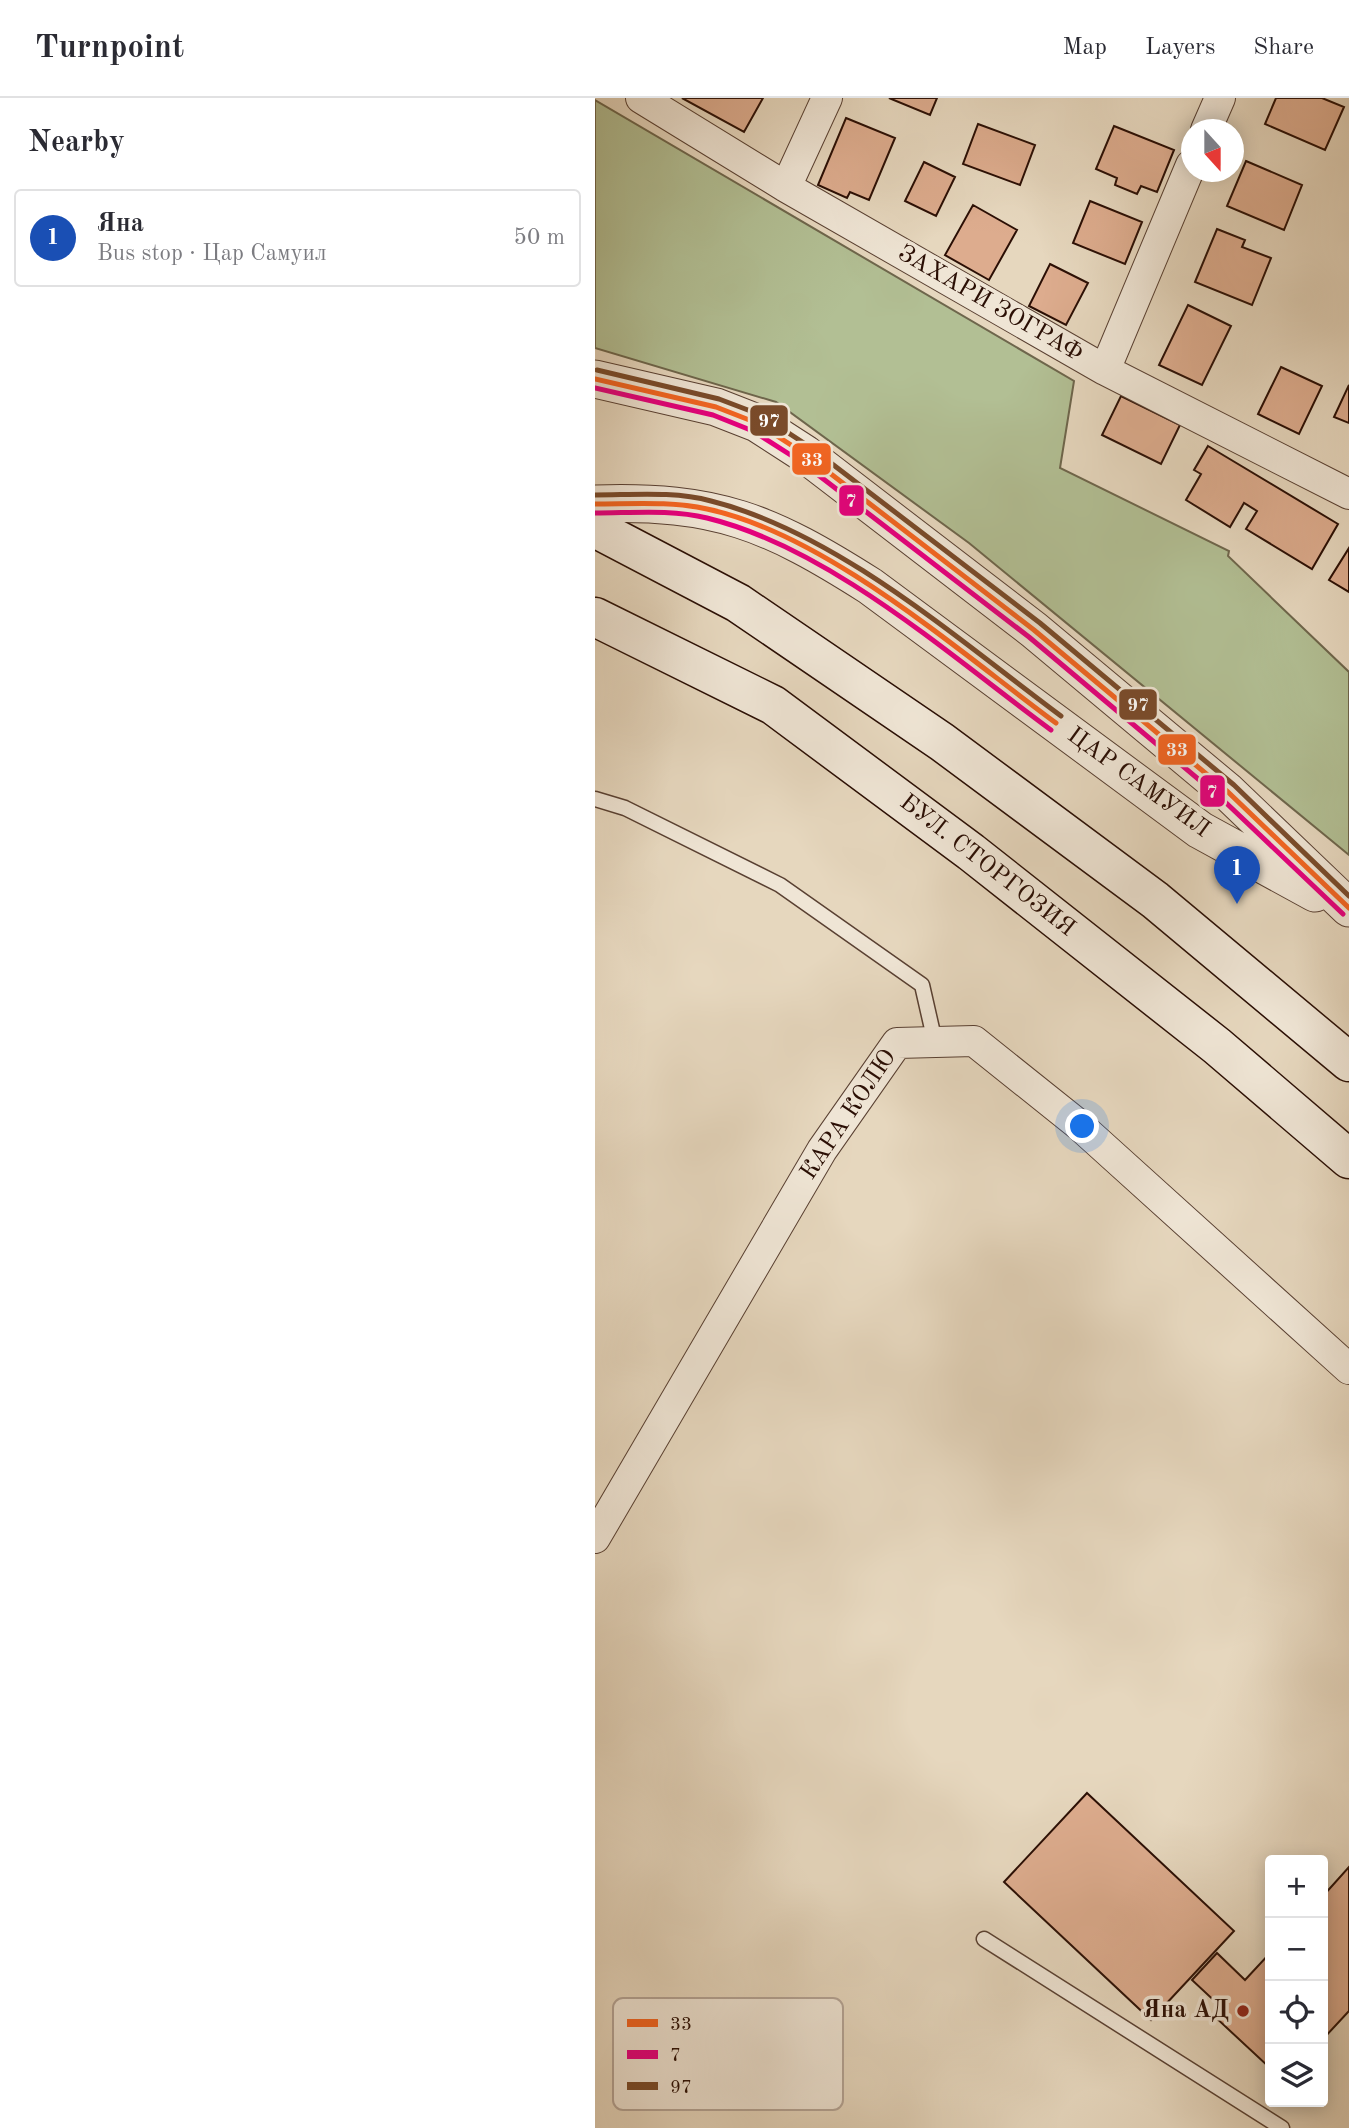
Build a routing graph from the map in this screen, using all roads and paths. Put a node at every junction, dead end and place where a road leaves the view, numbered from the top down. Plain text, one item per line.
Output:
1 (641, 98) edge
2 (827, 98) edge
3 (1220, 98) edge
4 (1211, 119) edge
5 (1185, 182) edge
6 (786, 187) junction
7 (1105, 370) junction
8 (595, 379) edge
9 (1349, 494) edge
10 (595, 504) edge
11 (595, 528) edge
12 (595, 617) edge
13 (595, 799) edge
14 (1349, 909) edge
15 (935, 1042) junction
16 (1349, 1062) edge
17 (1349, 1159) edge
18 (1349, 1369) edge
19 (595, 1538) edge
20 (984, 1939) dead end
21 (1282, 2128) edge

1 - 6 street, ЗАХАРИ ЗОГРАФ
2 - 6 street
3 - 4 street
5 - 7 street
6 - 7 street, ЗАХАРИ ЗОГРАФ
7 - 9 street, ЗАХАРИ ЗОГРАФ
8 - 14 street, ЦАР САМУИЛ
10 - 14 street, ЦАР САМУИЛ
11 - 16 main road
12 - 17 main road, БУЛ. СТОРГОЗИЯ
13 - 15 lane
15 - 18 street, КАРА КОЛЮ
15 - 19 street, КАРА КОЛЮ
20 - 21 lane

